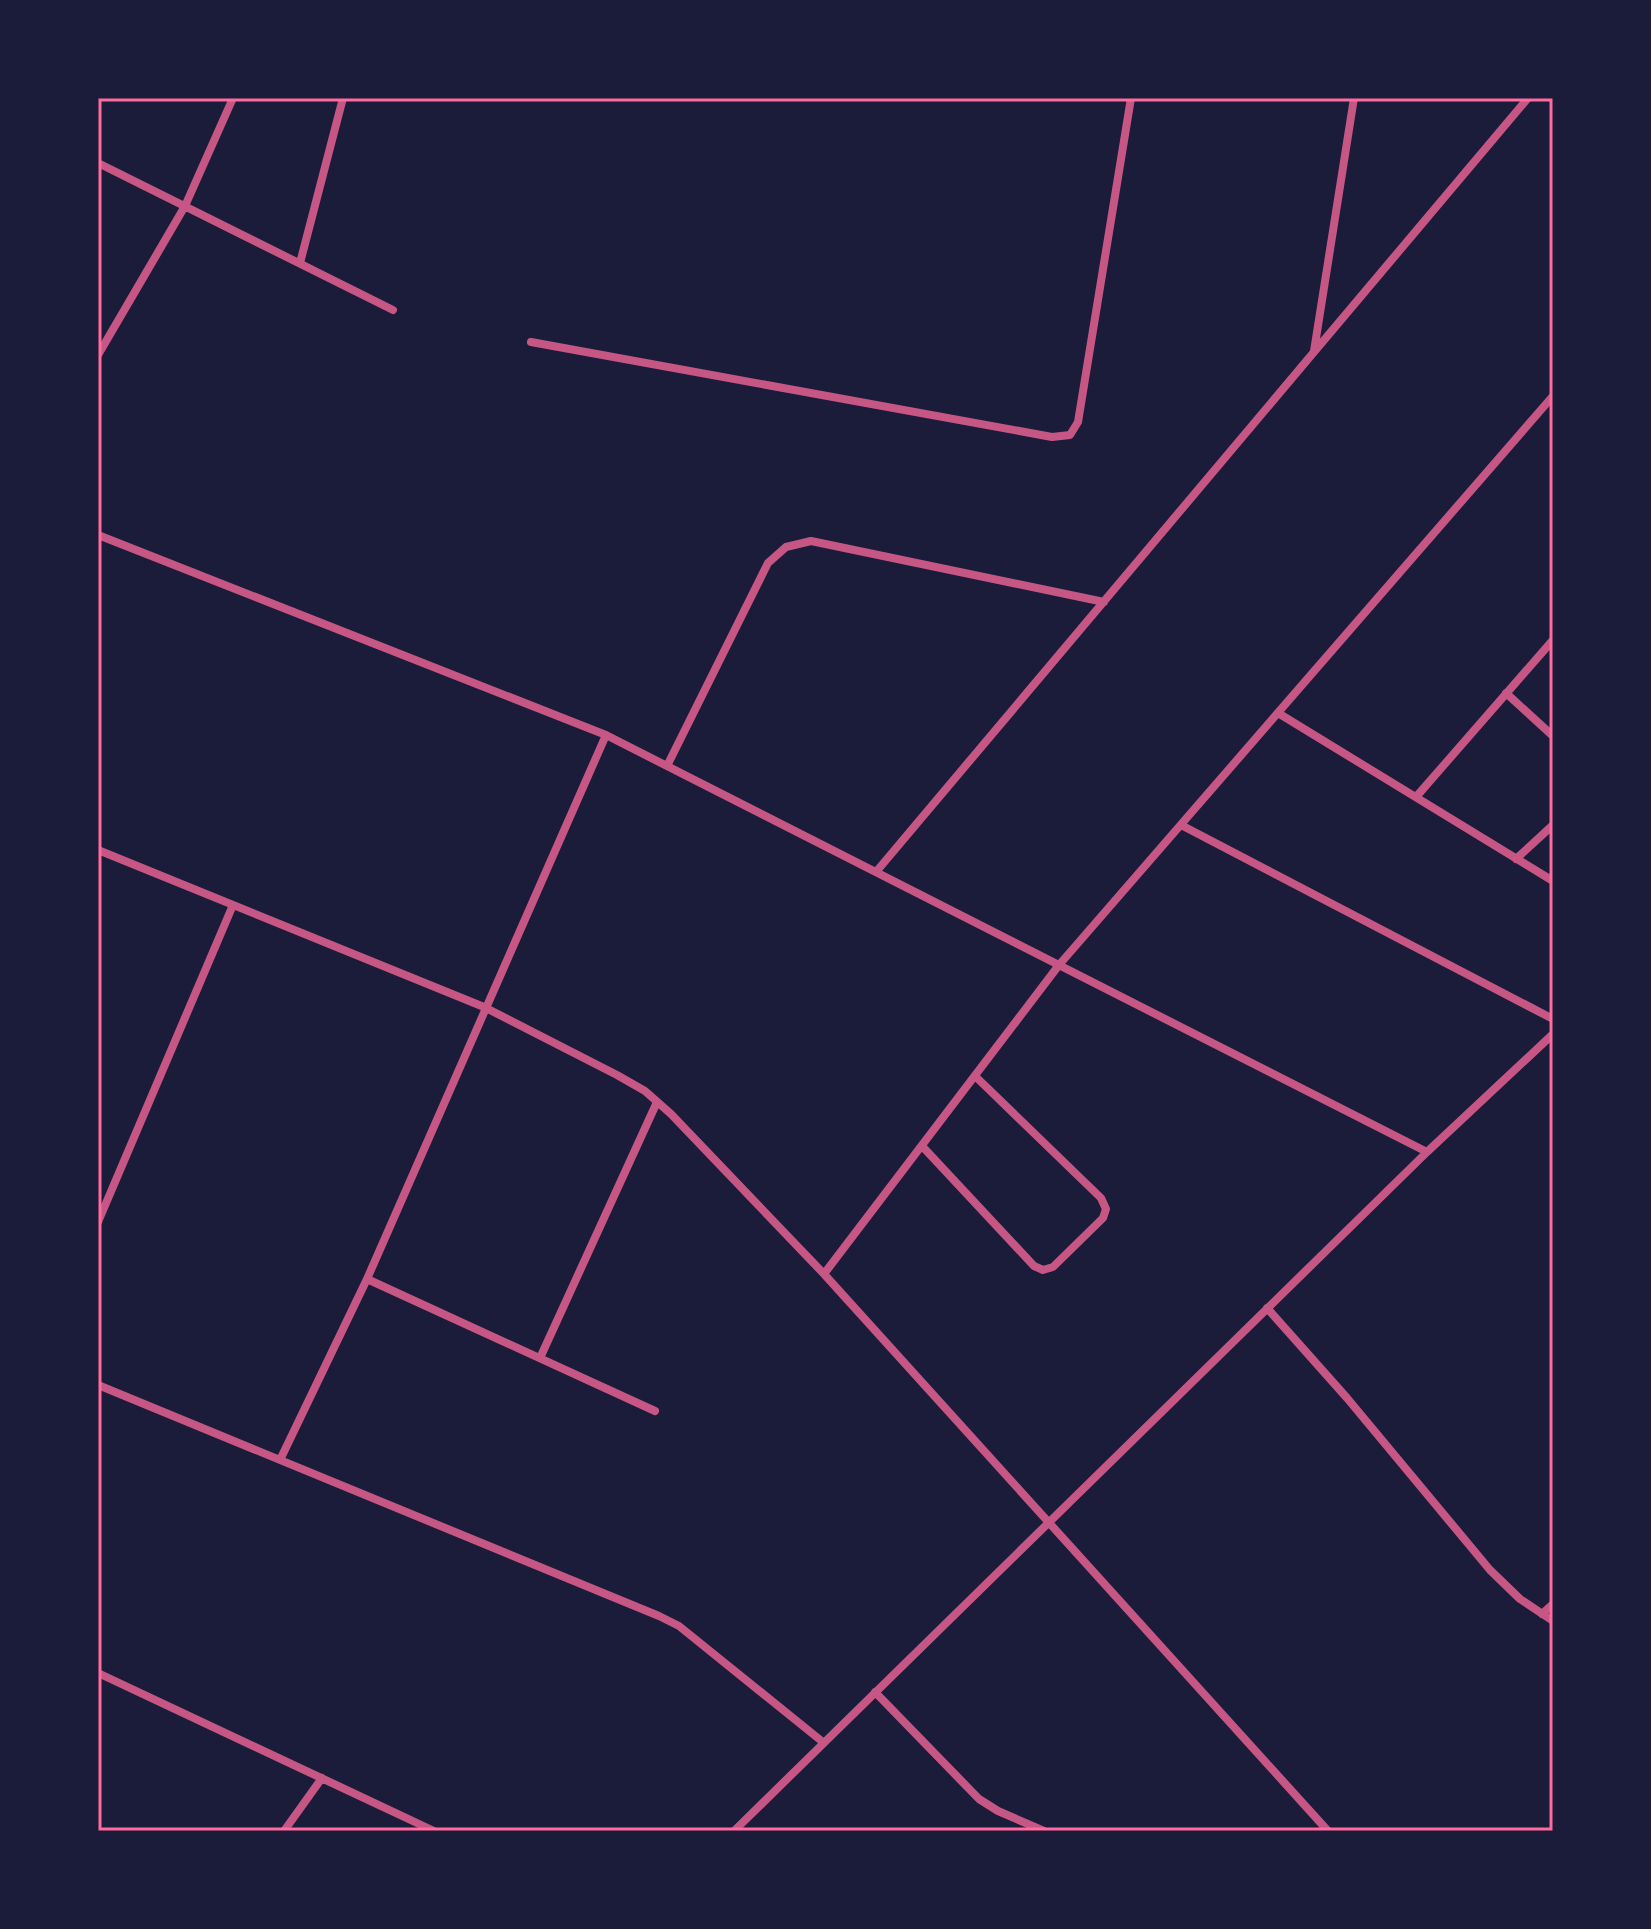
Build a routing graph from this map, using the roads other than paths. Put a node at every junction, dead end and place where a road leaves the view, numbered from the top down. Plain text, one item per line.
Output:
1 (233, 98) edge
2 (343, 98) edge
3 (1131, 98) edge
4 (1354, 98) edge
5 (1528, 98) edge
6 (98, 163) edge
7 (185, 206) junction
8 (300, 263) junction
9 (393, 310) dead end
10 (531, 342) dead end
11 (1314, 352) junction
12 (98, 355) edge
13 (1553, 396) edge
14 (98, 535) edge
15 (1104, 602) junction
16 (1553, 640) edge
17 (1506, 693) junction
18 (1278, 713) junction
19 (606, 735) junction
20 (1553, 736) edge
21 (667, 766) junction
22 (1416, 797) junction
23 (1181, 825) junction
24 (1553, 825) edge
25 (98, 850) edge
26 (1516, 859) junction
27 (876, 872) junction
28 (1553, 881) edge
29 (233, 905) junction
30 (1059, 965) junction
31 (484, 1007) junction
32 (1553, 1019) edge
33 (1553, 1034) edge
34 (975, 1076) junction
35 (657, 1102) junction
36 (922, 1146) junction
37 (1427, 1152) junction
38 (98, 1222) edge
39 (824, 1274) junction
40 (367, 1279) junction
41 (1267, 1308) junction
42 (540, 1358) junction
43 (98, 1385) edge
44 (655, 1411) dead end
45 (280, 1460) junction
46 (1050, 1521) junction
47 (1553, 1604) edge
48 (1542, 1614) junction
49 (1553, 1621) edge
50 (98, 1673) edge
51 (875, 1692) junction
52 (824, 1743) junction
53 (322, 1778) junction
54 (284, 1831) edge
55 (434, 1831) edge
56 (734, 1831) edge
57 (1044, 1831) edge
58 (1328, 1831) edge

1 - 7 street
2 - 8 street
3 - 10 street
4 - 11 street
5 - 11 street
6 - 7 street
7 - 8 street
7 - 12 street
8 - 9 street
11 - 15 street
13 - 18 street
14 - 19 street
15 - 21 street
15 - 27 street
16 - 17 street
17 - 20 street
17 - 22 street
18 - 22 street
18 - 23 street
19 - 21 street
19 - 31 street
21 - 27 street
22 - 26 street
23 - 30 street
23 - 32 street
24 - 26 street
25 - 29 street
26 - 28 street
27 - 30 street
29 - 31 street
29 - 38 street
30 - 34 street
30 - 37 street
31 - 35 street
31 - 40 street
33 - 37 street
34 - 36 street
34 - 36 street
35 - 39 street
35 - 42 street
36 - 39 street
37 - 41 street
39 - 46 street
40 - 42 street
40 - 45 street
41 - 46 street
41 - 48 street
42 - 44 street
43 - 45 street
45 - 52 street
46 - 51 street
46 - 58 street
47 - 48 street
48 - 49 street
50 - 53 street
51 - 52 street
51 - 57 street
52 - 56 street
53 - 54 street
53 - 55 street

